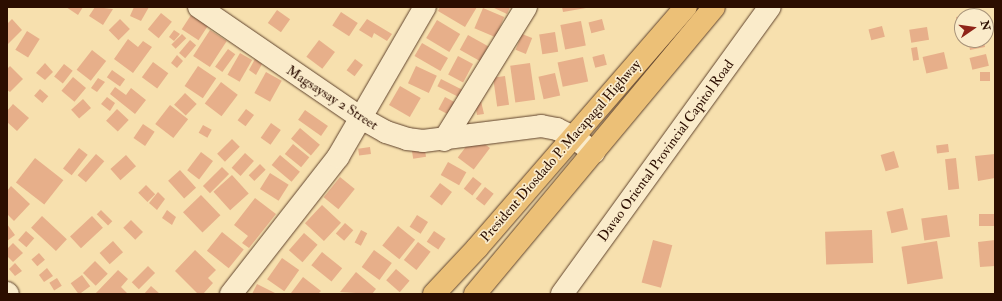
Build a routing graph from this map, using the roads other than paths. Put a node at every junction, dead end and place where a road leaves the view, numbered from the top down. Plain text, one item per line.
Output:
1 (199, 7) edge
2 (426, 7) edge
3 (526, 7) edge
4 (686, 7) edge
5 (714, 7) edge
6 (770, 7) edge
7 (361, 118) junction
8 (573, 137) junction
9 (444, 140) junction
10 (594, 152) junction
11 (231, 294) edge
12 (434, 294) edge
13 (475, 294) edge
14 (562, 294) edge

1 - 7 street, Magsaysay 2 Street
2 - 7 street
3 - 9 street
4 - 8 main road, President Diosdado P. Macapagal Highway
5 - 10 main road, President Diosdado P. Macapagal Highway
6 - 14 street, Davao Oriental Provincial Capitol Road
7 - 9 street, Magsaysay 2 Street
7 - 11 street
8 - 9 street, Magsaysay 2 Street
8 - 10 street, Magsaysay 2 Street
8 - 12 main road, President Diosdado P. Macapagal Highway
10 - 13 main road, President Diosdado P. Macapagal Highway

